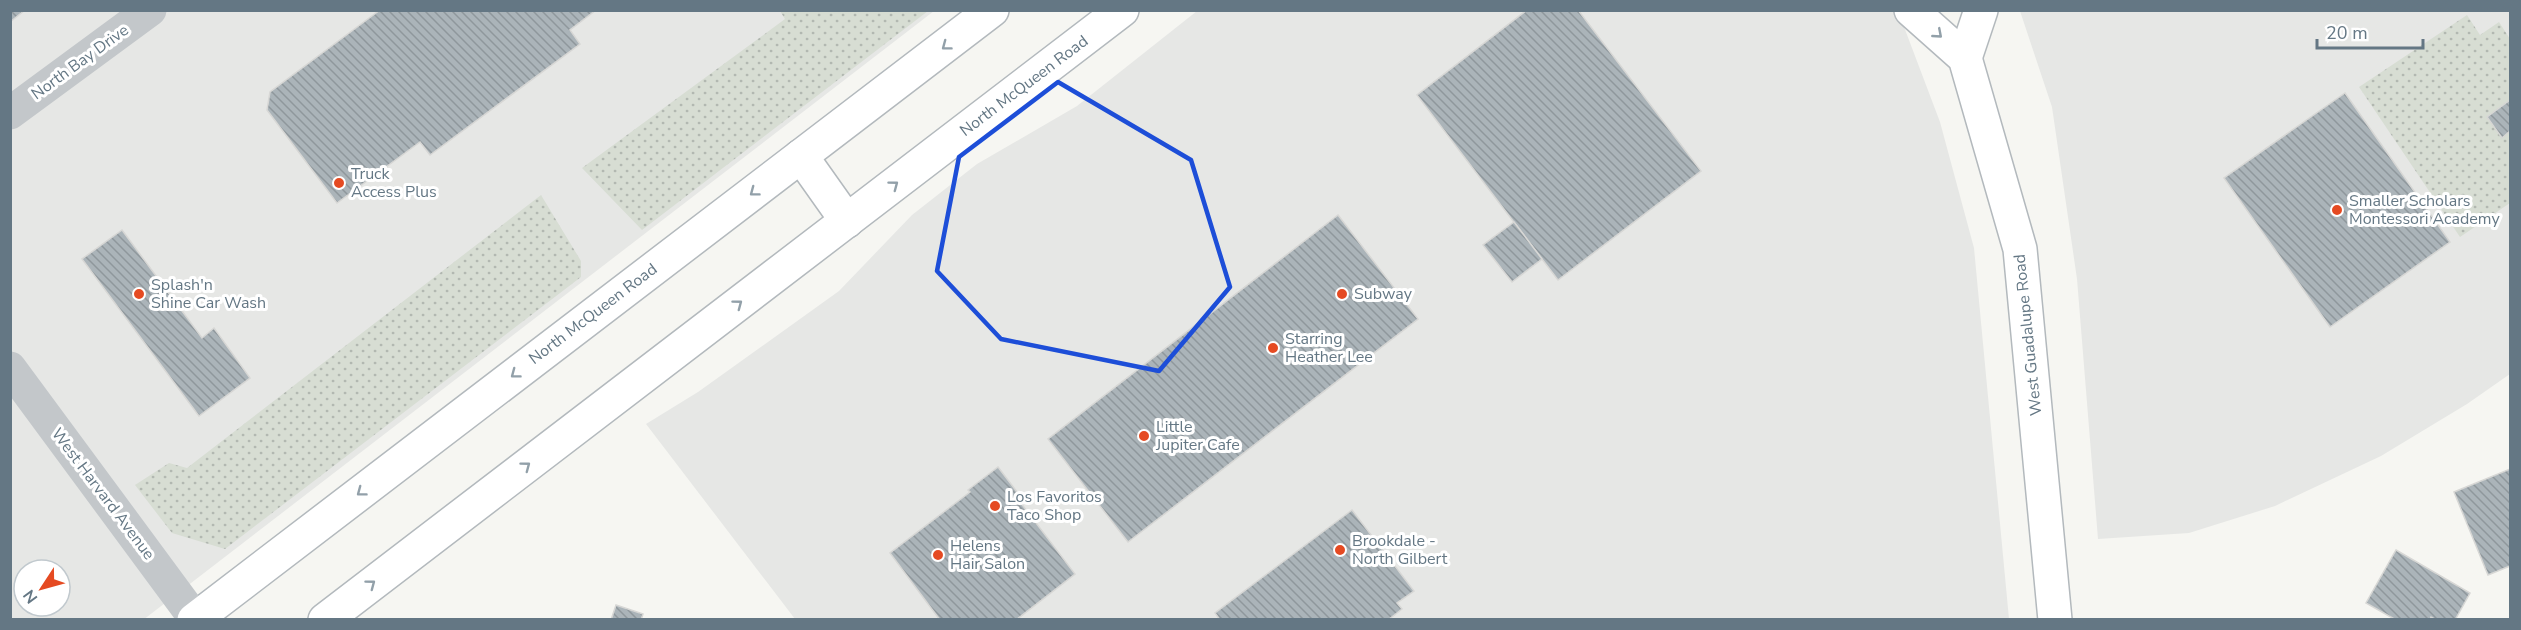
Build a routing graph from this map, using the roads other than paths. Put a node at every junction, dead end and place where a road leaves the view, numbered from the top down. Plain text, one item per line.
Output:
1 (150, 10) edge
2 (992, 10) edge
3 (1122, 10) edge
4 (1911, 10) edge
5 (1981, 10) edge
6 (1965, 58) junction
7 (10, 113) edge
8 (801, 156) junction
9 (847, 221) junction
10 (10, 368) edge
11 (195, 619) edge
12 (325, 620) edge
13 (2055, 620) edge

1 - 7 street, North Bay Drive
2 -> 8 main road, North McQueen Road
9 -> 3 main road, North McQueen Road
4 -> 6 main road
5 - 6 main road
6 - 13 main road, West Guadalupe Road
8 - 9 main road
8 -> 11 main road, North McQueen Road
12 -> 9 main road, North McQueen Road
10 - 11 street, West Harvard Avenue

